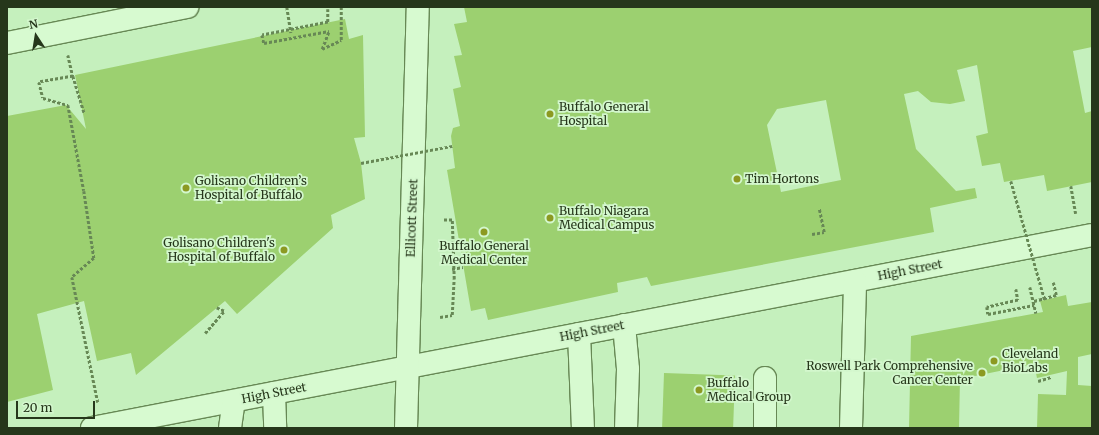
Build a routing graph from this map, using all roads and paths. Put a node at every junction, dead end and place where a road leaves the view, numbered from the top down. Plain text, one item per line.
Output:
1 (187, 7) edge
2 (287, 7) edge
3 (341, 7) edge
4 (418, 7) edge
5 (328, 9) dead end
6 (96, 16) edge
7 (291, 33) dead end
8 (7, 43) edge
9 (70, 60) dead end
10 (72, 76) junction
11 (84, 113) dead end
12 (452, 146) dead end
13 (361, 164) dead end
14 (1011, 181) dead end
15 (1071, 186) dead end
16 (819, 209) dead end
17 (1076, 215) dead end
18 (442, 220) dead end
19 (812, 234) dead end
20 (1092, 235) edge
21 (463, 267) dead end
22 (452, 269) junction
23 (855, 281) junction
24 (1053, 282) dead end
25 (1030, 286) dead end
26 (1016, 289) dead end
27 (1046, 300) dead end
28 (1034, 303) junction
29 (217, 308) dead end
30 (1036, 313) dead end
31 (440, 317) dead end
32 (624, 325) junction
33 (205, 333) dead end
34 (579, 334) junction
35 (408, 367) junction
36 (765, 378) dead end
37 (1051, 378) dead end
38 (1038, 381) dead end
39 (274, 393) junction
40 (234, 402) junction
41 (98, 405) dead end
42 (92, 428) edge
43 (230, 428) edge
44 (275, 428) edge
45 (406, 428) edge
46 (583, 428) edge
47 (626, 428) edge
48 (765, 428) edge
49 (852, 428) edge

1 - 6 street
2 - 7 path, bridge
3 - 5 path
4 - 35 street, Ellicott Street
6 - 8 street
9 - 10 path
10 - 11 path
10 - 41 path
12 - 13 path, bridge
14 - 27 path, bridge
15 - 17 path
16 - 19 path
18 - 22 path
20 - 23 street, High Street
21 - 22 path
22 - 31 path
23 - 32 street, High Street
23 - 49 street
24 - 28 path
25 - 28 path
26 - 28 path
28 - 30 path
29 - 33 path
32 - 34 street, High Street
32 - 47 street
34 - 35 street, High Street
34 - 46 street
35 - 39 street, High Street
35 - 45 street, Ellicott Street
36 - 48 street
37 - 38 path
39 - 40 street, High Street
39 - 44 street
40 - 42 street, High Street
40 - 43 street

